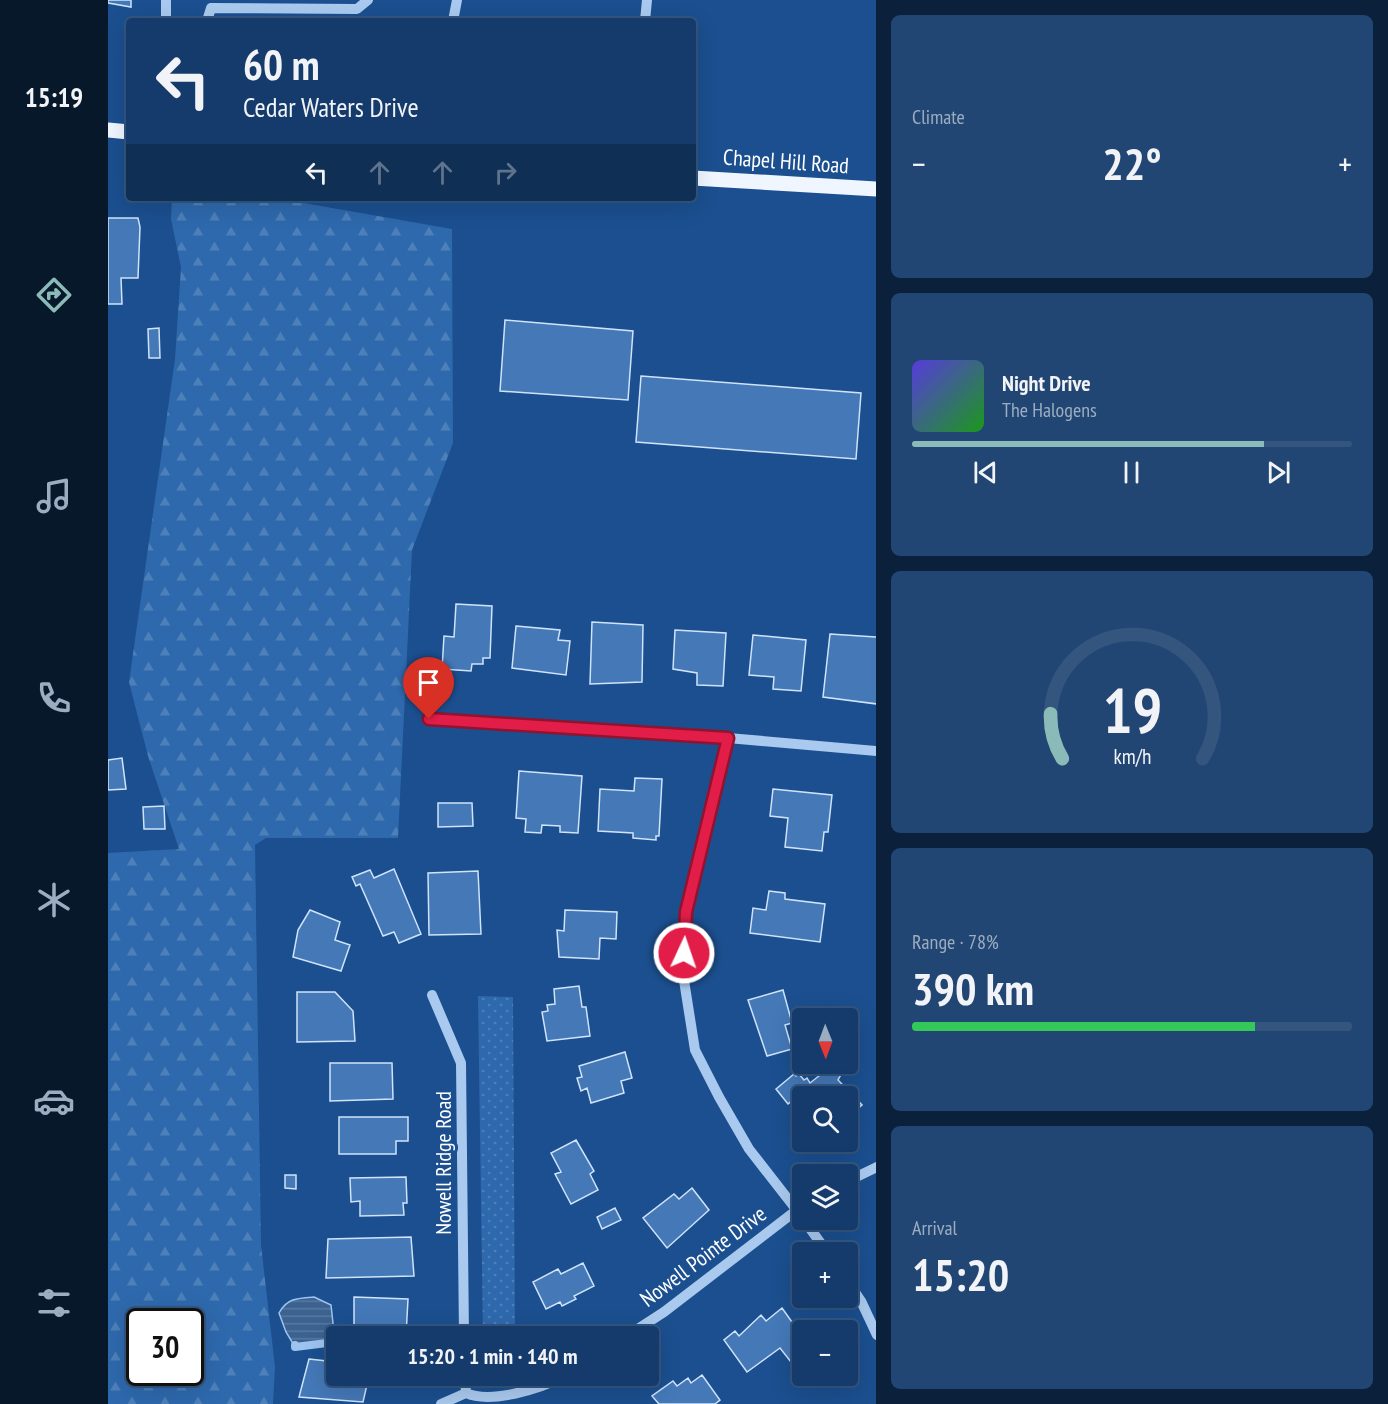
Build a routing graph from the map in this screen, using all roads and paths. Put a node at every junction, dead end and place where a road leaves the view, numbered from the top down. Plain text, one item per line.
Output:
1 (166, 0) edge
2 (368, 0) edge
3 (457, 0) edge
4 (647, 0) edge
5 (207, 4) edge
6 (166, 18) edge
7 (454, 18) edge
8 (645, 18) edge
9 (108, 130) edge
10 (126, 132) edge
11 (696, 178) edge
12 (876, 189) edge
13 (429, 719) dead end
14 (728, 738) junction
15 (876, 751) edge
16 (432, 995) dead end
17 (876, 1167) edge
18 (858, 1176) edge
19 (792, 1201) edge
20 (792, 1220) edge
21 (858, 1297) edge
22 (464, 1326) edge
23 (642, 1326) edge
24 (876, 1335) edge
25 (466, 1386) edge
26 (540, 1386) edge
27 (466, 1393) junction
28 (441, 1404) edge

1 - 6 street
2 - 5 street
3 - 7 street
4 - 8 street
9 - 10 main road
11 - 12 main road, Chapel Hill Road
13 - 14 street
14 - 15 street
14 - 19 street
16 - 22 street, Nowell Ridge Road
17 - 18 street
20 - 23 street, Nowell Pointe Drive
21 - 24 street
25 - 27 street
26 - 27 street
27 - 28 street

